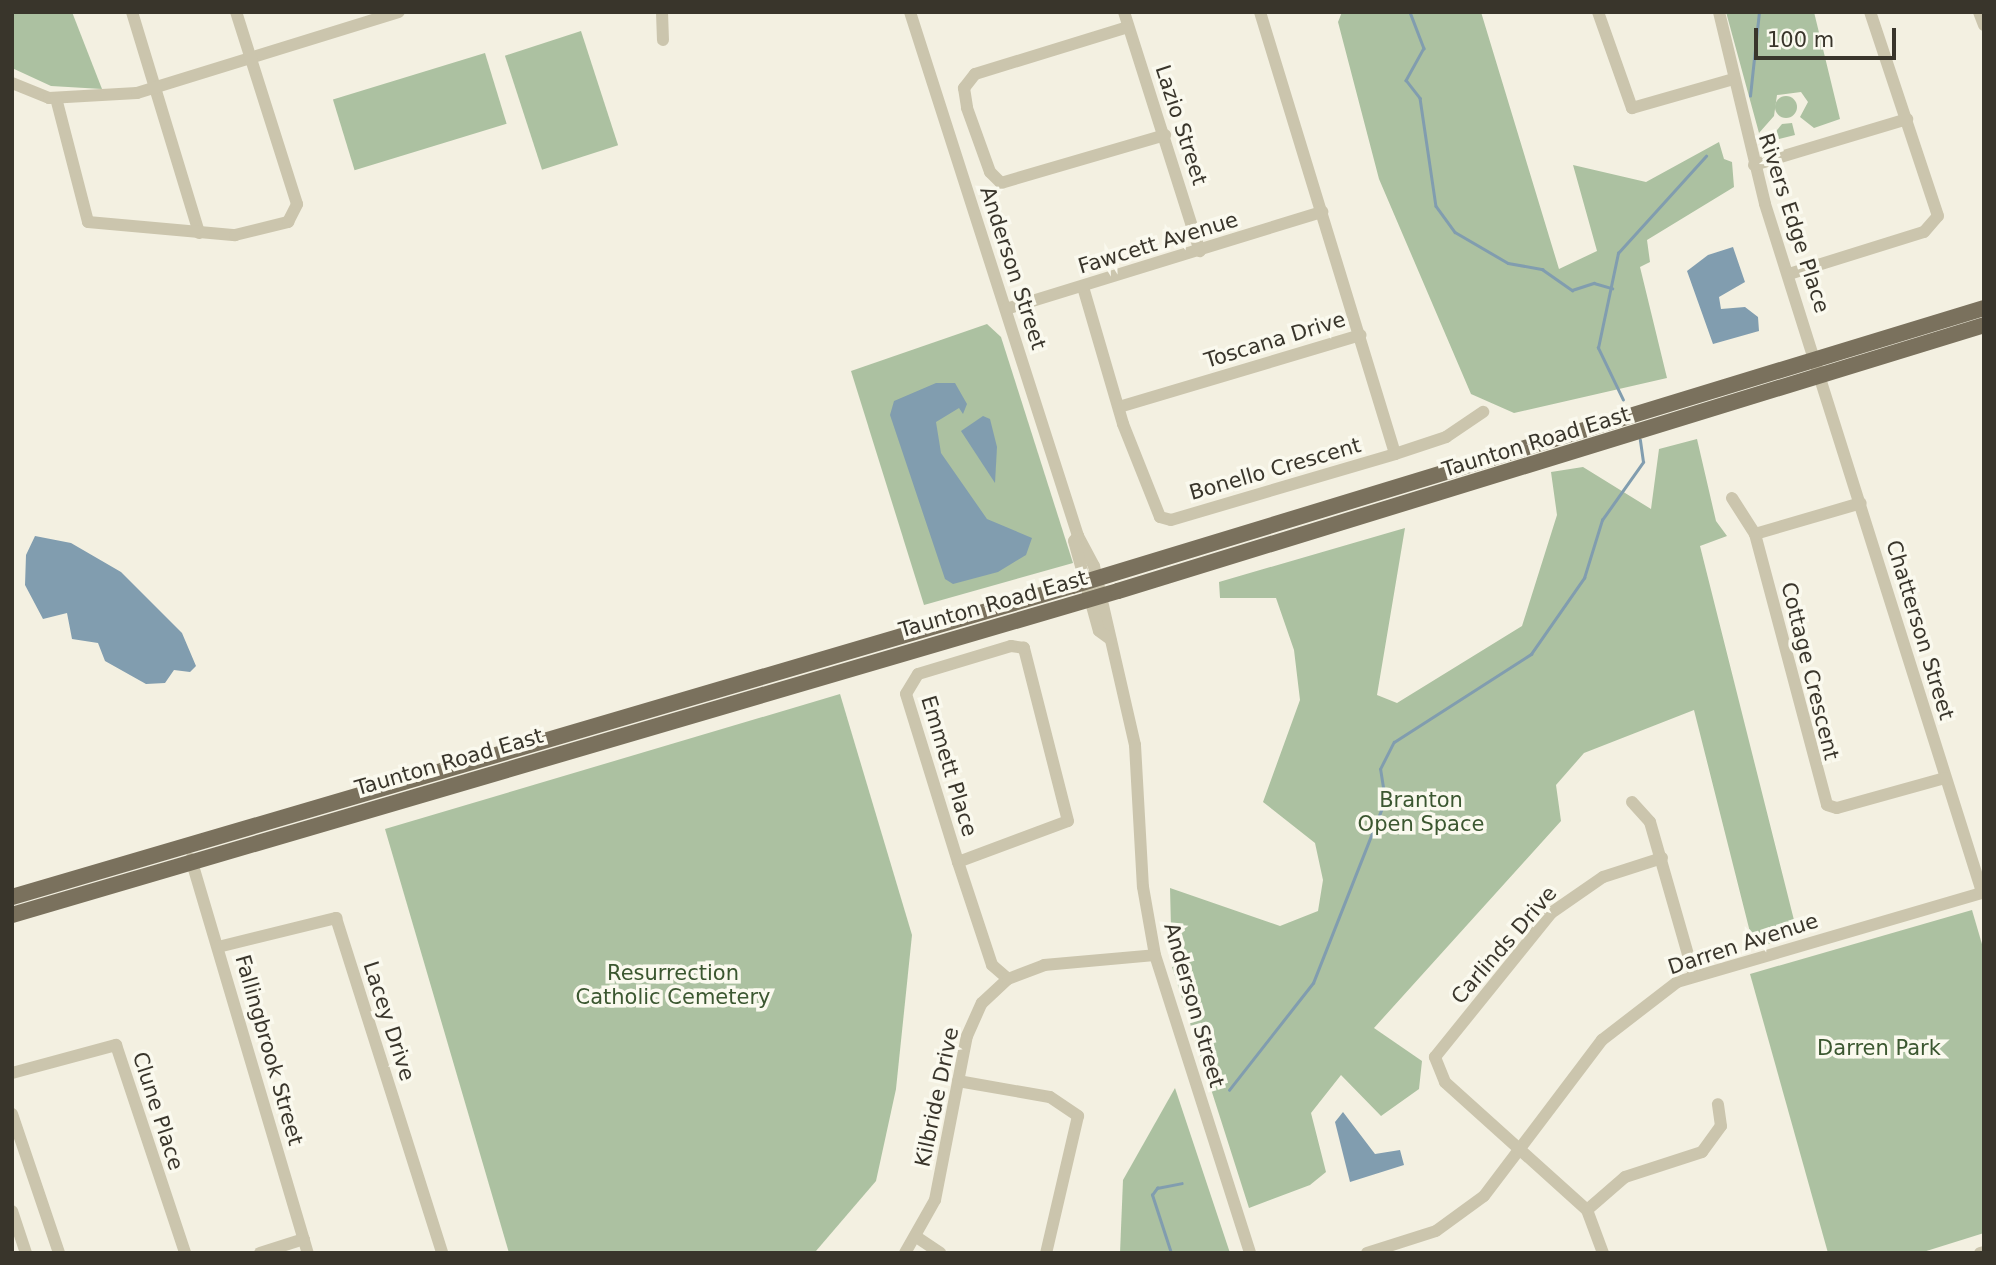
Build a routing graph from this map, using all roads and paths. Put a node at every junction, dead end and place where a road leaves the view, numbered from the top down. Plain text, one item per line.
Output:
1 (132, 12) edge
2 (236, 12) edge
3 (399, 12) edge
4 (662, 12) edge
5 (910, 12) edge
6 (1124, 12) edge
7 (1260, 12) edge
8 (1598, 12) edge
9 (1718, 12) edge
10 (1870, 12) edge
11 (1979, 12) edge
12 (1984, 25) edge
13 (1128, 27) junction
14 (663, 40) dead end
15 (252, 59) junction
16 (1730, 80) junction
17 (12, 83) edge
18 (155, 88) junction
19 (57, 98) junction
20 (1906, 119) junction
21 (1165, 135) junction
22 (1754, 165) junction
23 (1322, 212) junction
24 (199, 233) junction
25 (1200, 251) junction
26 (1789, 274) junction
27 (1083, 287) junction
28 (1984, 308) edge
29 (1006, 309) junction
30 (1984, 325) edge
31 (1360, 335) junction
32 (1821, 370) junction
33 (1119, 407) junction
34 (1483, 412) dead end
35 (1395, 454) junction
36 (1471, 475) junction
37 (1392, 489) junction
38 (1732, 498) dead end
39 (1861, 503) junction
40 (1397, 506) junction
41 (1755, 534) junction
42 (1091, 580) junction
43 (1096, 597) junction
44 (1945, 778) junction
45 (1632, 802) dead end
46 (1662, 858) junction
47 (191, 859) junction
48 (958, 862) junction
49 (1983, 892) edge
50 (14, 896) edge
51 (12, 915) edge
52 (218, 947) junction
53 (1155, 955) junction
54 (1694, 975) junction
55 (1008, 979) junction
56 (12, 1073) edge
57 (958, 1081) junction
58 (1718, 1104) dead end
59 (12, 1114) edge
60 (1523, 1148) junction
61 (1587, 1210) junction
62 (12, 1211) edge
63 (918, 1238) junction
64 (304, 1240) junction
65 (26, 1253) edge
66 (59, 1253) edge
67 (185, 1253) edge
68 (260, 1253) edge
69 (308, 1253) edge
70 (442, 1253) edge
71 (905, 1253) edge
72 (940, 1253) edge
73 (1046, 1253) edge
74 (1250, 1253) edge
75 (1367, 1253) edge
76 (1603, 1253) edge

1 - 18 street
2 - 15 street
3 - 15 street
4 - 14 street
5 - 29 street, Anderson Street
6 - 13 street, Lazio Street
7 - 23 street, Toscana Drive
8 - 16 street
9 - 16 street, Rivers Edge Place
10 - 20 street
11 - 12 street
13 - 21 street, Lazio Street
13 - 21 street
15 - 18 street
15 - 24 street
16 - 22 street, Rivers Edge Place
17 - 19 street
18 - 19 street
18 - 24 street
19 - 24 street
20 - 22 street
20 - 26 street
21 - 25 street, Lazio Street
22 - 26 street, Rivers Edge Place
23 - 25 street, Fawcett Avenue
23 - 31 street, Toscana Drive
25 - 27 street, Fawcett Avenue
26 - 32 street, Rivers Edge Place
27 - 29 street, Fawcett Avenue
27 - 33 street
28 - 32 main road, Taunton Road East
29 - 42 street, Anderson Street
30 - 32 main road, Taunton Road East
31 - 33 street, Toscana Drive
31 - 35 street, Bonello Crescent
32 - 36 main road, Taunton Road East
32 - 39 street, Chatterson Street
33 - 35 street, Bonello Crescent
34 - 35 street
36 - 37 main road, Taunton Road East
36 - 40 main road, Taunton Road East
37 - 40 main road
37 - 42 main road, Taunton Road East
38 - 41 street
39 - 41 street
39 - 44 street, Chatterson Street
40 - 43 main road, Taunton Road East
41 - 44 street, Cottage Crescent
42 - 43 street, Anderson Street
42 - 50 main road, Taunton Road East
43 - 47 main road, Taunton Road East
43 - 53 street, Anderson Street
44 - 49 street, Chatterson Street
45 - 46 street
46 - 54 street
46 - 60 street, Carlinds Drive
47 - 51 main road, Taunton Road East
47 - 52 street, Fallingbrook Street
48 - 48 street, Emmett Place
48 - 55 street, Emmett Place
49 - 54 street, Darren Avenue
52 - 64 street, Fallingbrook Street
52 - 70 street, Lacey Drive
53 - 55 street, Kilbride Drive
53 - 74 street, Anderson Street
54 - 60 street, Darren Avenue
55 - 57 street, Kilbride Drive
56 - 67 street, Clune Place
57 - 63 street, Kilbride Drive
57 - 73 street
58 - 61 street
59 - 66 street
60 - 61 street
60 - 75 street, Darren Avenue
61 - 76 street
62 - 65 street
63 - 71 street, Kilbride Drive
63 - 72 street
64 - 68 street
64 - 69 street, Fallingbrook Street

